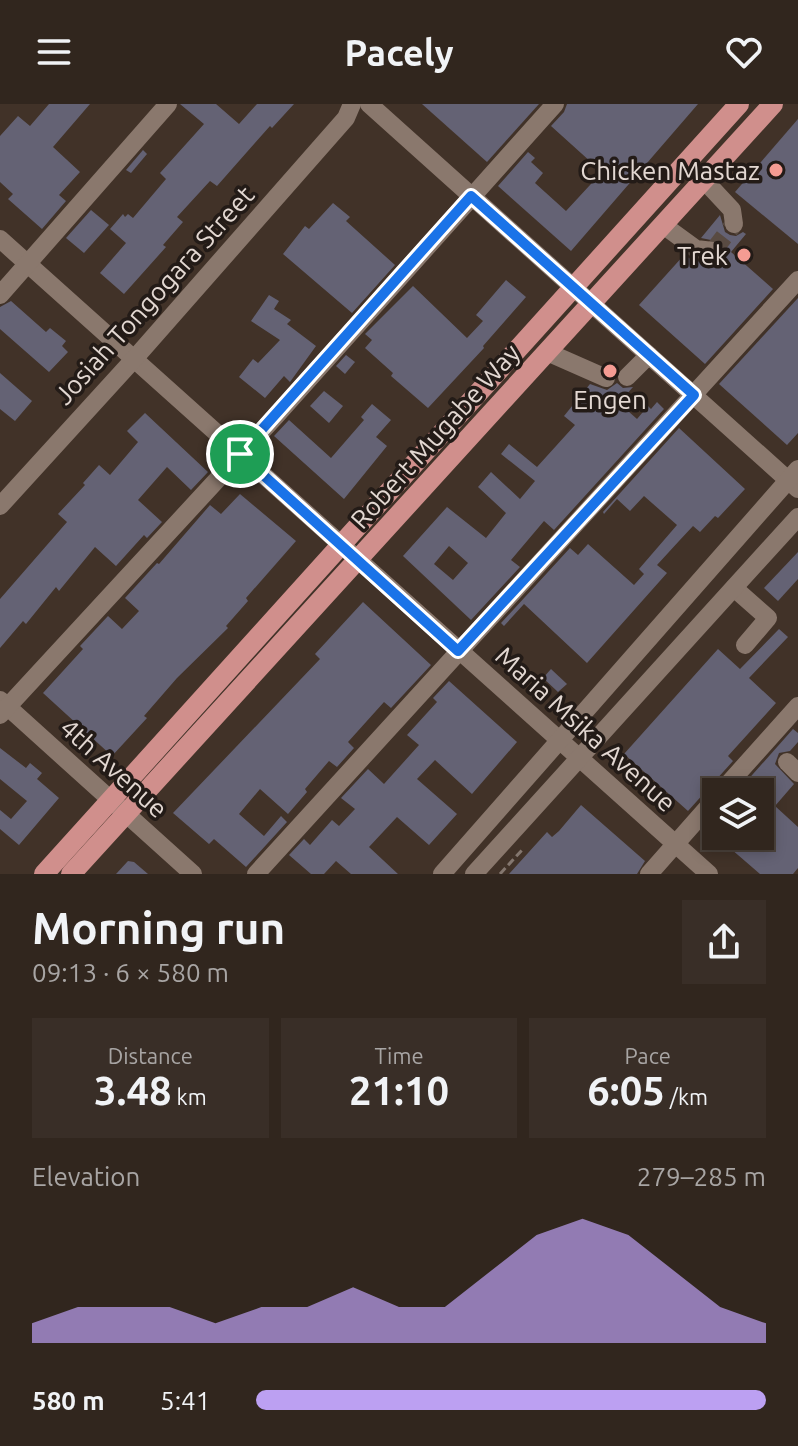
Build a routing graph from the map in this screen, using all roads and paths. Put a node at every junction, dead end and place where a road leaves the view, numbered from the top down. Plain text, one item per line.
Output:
1 (168, 104) edge
2 (555, 104) edge
3 (739, 104) edge
4 (773, 104) edge
5 (376, 106) edge
6 (349, 111) edge
7 (704, 180) junction
8 (471, 196) junction
9 (734, 224) dead end
10 (663, 225) junction
11 (0, 239) edge
12 (713, 251) dead end
13 (29, 265) junction
14 (798, 280) edge
15 (574, 287) junction
16 (0, 295) edge
17 (591, 303) junction
18 (547, 352) junction
19 (649, 355) junction
20 (135, 358) junction
21 (627, 377) dead end
22 (606, 378) dead end
23 (694, 395) junction
24 (240, 454) junction
25 (795, 479) edge
26 (0, 506) edge
27 (798, 517) edge
28 (341, 546) junction
29 (357, 560) junction
30 (734, 588) junction
31 (745, 645) dead end
32 (458, 651) junction
33 (798, 706) edge
34 (2, 708) edge
35 (559, 740) junction
36 (579, 759) junction
37 (734, 778) edge
38 (118, 807) junction
39 (702, 814) edge
40 (675, 844) junction
41 (522, 850) dead end
42 (44, 874) edge
43 (71, 874) edge
44 (193, 874) edge
45 (256, 874) edge
46 (442, 874) edge
47 (474, 874) edge
48 (500, 874) edge
49 (649, 874) edge
50 (709, 874) edge

1 - 13 street
2 - 8 street
3 - 15 main road, Robert Mugabe Way
4 - 7 main road, Robert Mugabe Way
5 - 6 street, Josiah Tongogara Street
5 - 8 street
6 - 20 street, Josiah Tongogara Street
7 - 9 street
7 - 10 main road, Robert Mugabe Way
8 - 15 street
8 - 24 street
10 - 12 street
10 - 17 main road, Robert Mugabe Way
11 - 13 street, Maria Msika Avenue
13 - 16 street
13 - 20 street, Maria Msika Avenue
14 - 23 street
15 - 17 street
15 - 28 main road, Robert Mugabe Way
17 - 18 main road, Robert Mugabe Way
17 - 19 street
18 - 22 street
18 - 29 main road, Robert Mugabe Way
19 - 21 street
19 - 23 street
20 - 24 street, Maria Msika Avenue
20 - 26 street, Josiah Tongogara Street
23 - 25 street
23 - 32 street
24 - 28 street, Maria Msika Avenue
24 - 34 street
25 - 35 street
27 - 30 street
28 - 29 street, Maria Msika Avenue
28 - 38 main road, Robert Mugabe Way
29 - 32 street, Maria Msika Avenue
29 - 38 main road, Robert Mugabe Way
30 - 31 street
30 - 36 street
32 - 35 street, Maria Msika Avenue
32 - 45 street
33 - 37 street
34 - 38 street, 4th Avenue
35 - 36 street, Maria Msika Avenue
35 - 46 street
36 - 40 street, Maria Msika Avenue
36 - 47 street
38 - 42 main road, Robert Mugabe Way
38 - 43 main road, Robert Mugabe Way
38 - 44 street, 4th Avenue
39 - 40 street
40 - 49 street
40 - 50 street, Maria Msika Avenue
41 - 48 path

